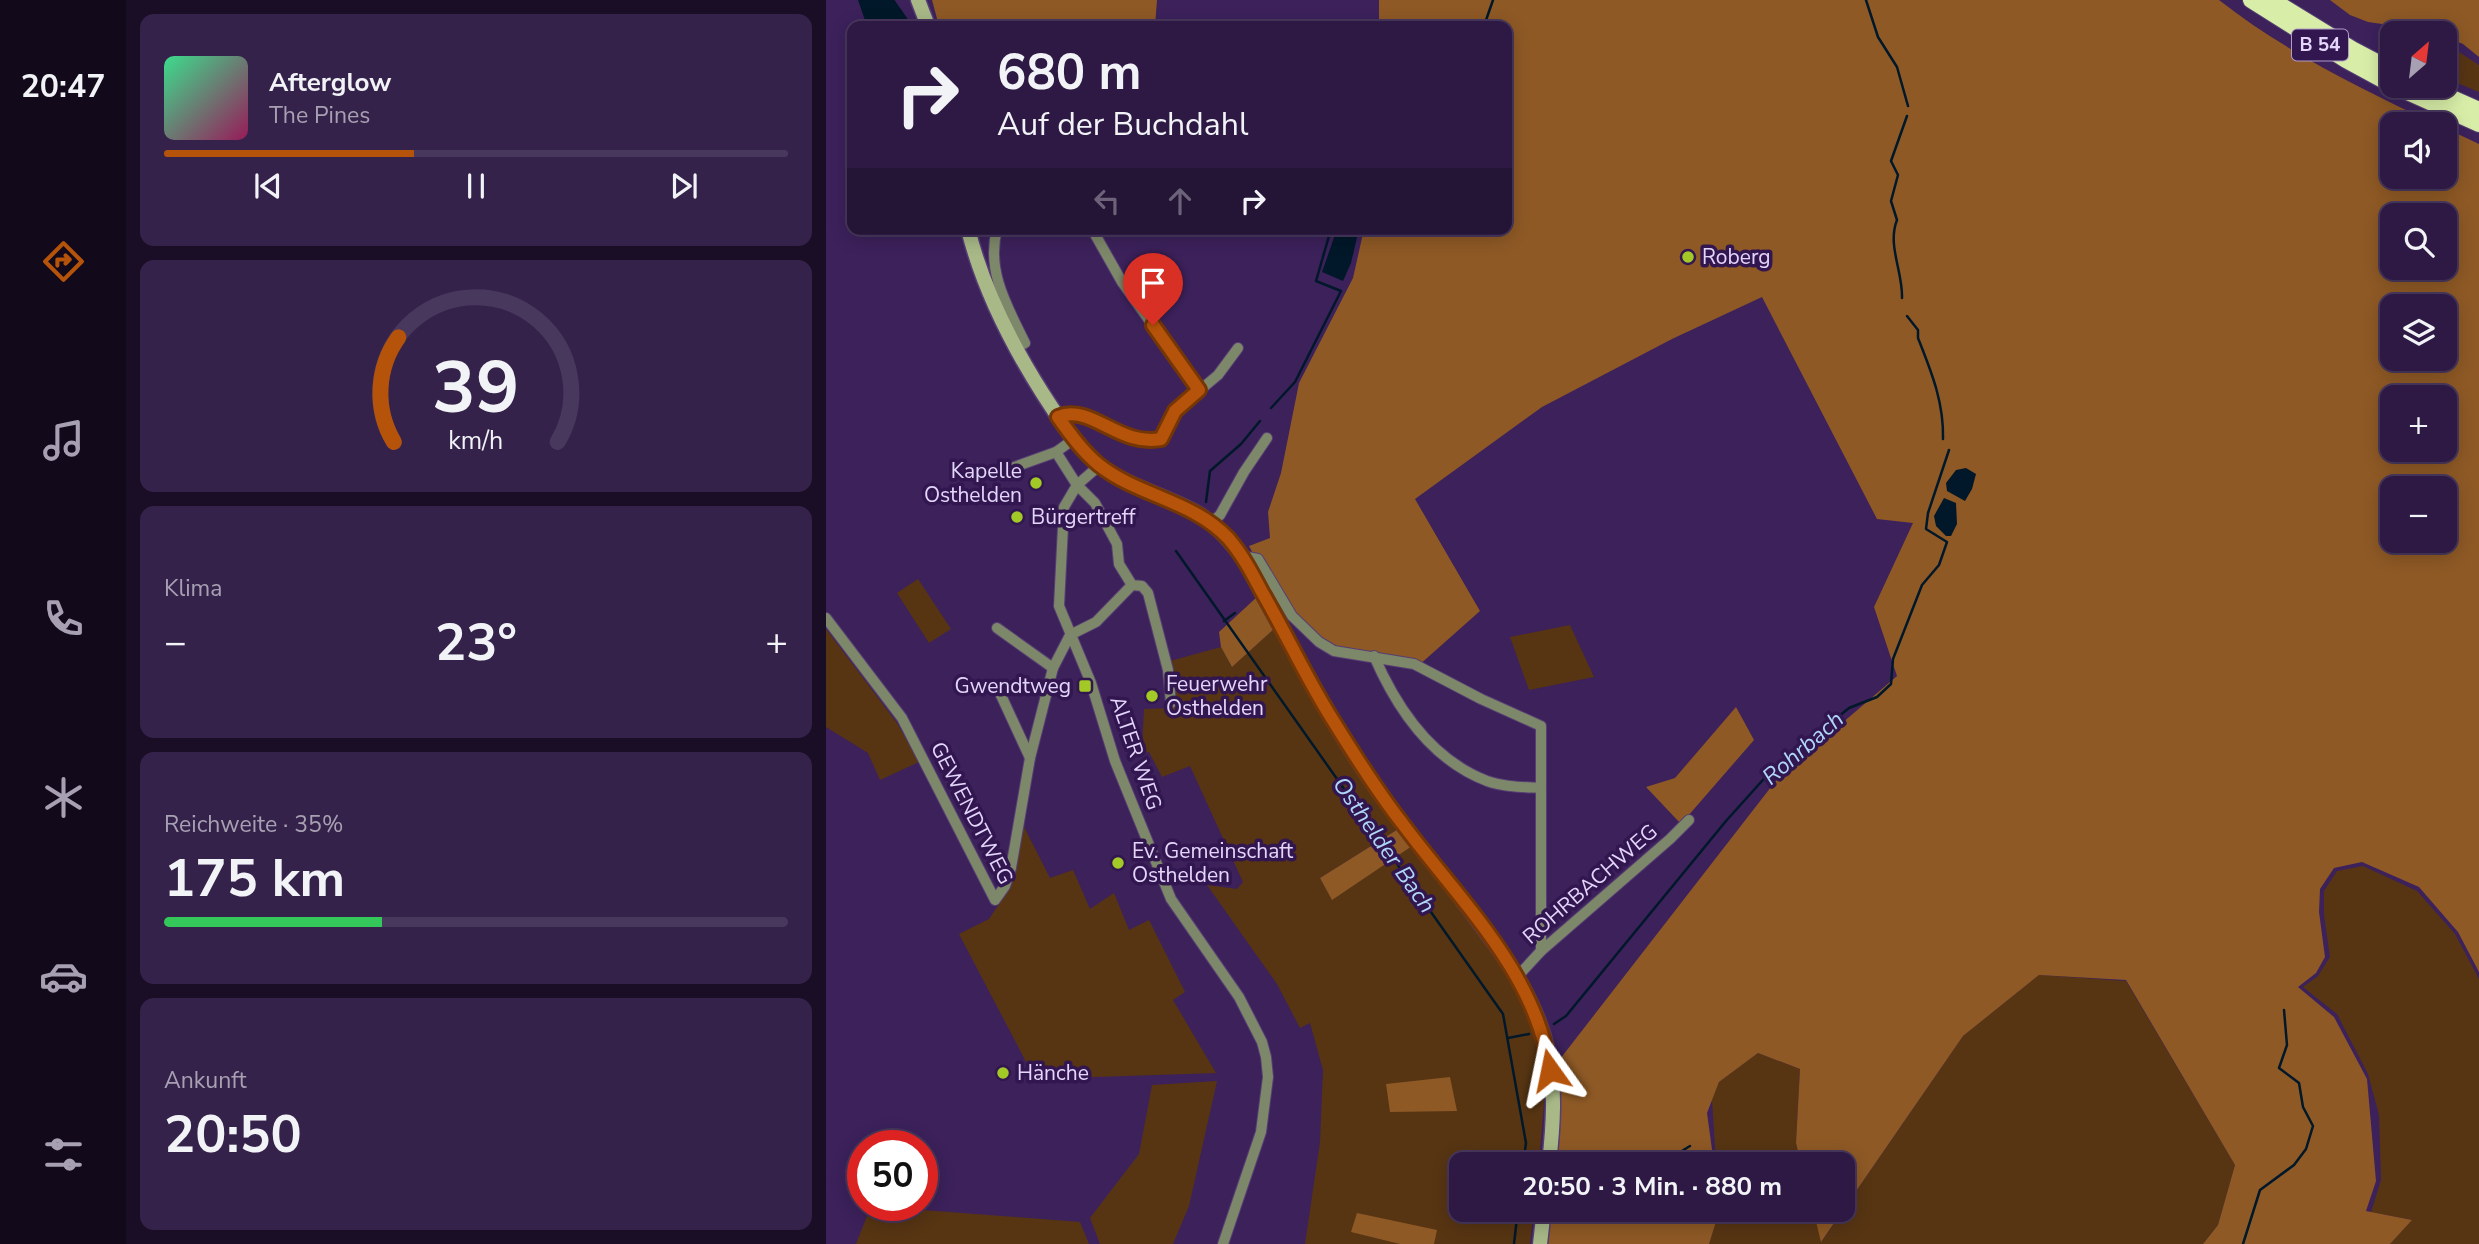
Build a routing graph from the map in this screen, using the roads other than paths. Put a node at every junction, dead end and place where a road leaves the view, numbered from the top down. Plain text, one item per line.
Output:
1 (918, 0) edge
2 (2251, 0) edge
3 (2272, 0) edge
4 (926, 21) edge
5 (2380, 64) edge
6 (2380, 78) edge
7 (2422, 98) edge
8 (2452, 98) edge
9 (2479, 110) edge
10 (2479, 124) edge
11 (969, 235) edge
12 (994, 235) edge
13 (1095, 235) edge
14 (1238, 348) dead end
15 (1014, 349) junction
16 (1199, 390) junction
17 (1058, 417) junction
18 (1267, 438) dead end
19 (1074, 439) junction
20 (1056, 452) junction
21 (1100, 465) junction
22 (995, 474) dead end
23 (1077, 485) junction
24 (1210, 523) junction
25 (1242, 556) junction
26 (1132, 585) junction
27 (826, 618) edge
28 (997, 628) dead end
29 (1070, 635) junction
30 (1374, 656) junction
31 (1053, 668) junction
32 (999, 691) dead end
33 (1171, 703) dead end
34 (1030, 758) junction
35 (1541, 788) junction
36 (1689, 820) dead end
37 (1541, 951) junction
38 (1517, 977) junction
39 (1550, 1152) edge
40 (1542, 1222) edge
41 (1223, 1244) edge
42 (1539, 1244) edge

1 - 4 main road
2 - 6 highway, B 54
3 - 5 highway, B 54
7 - 10 highway, B 54
8 - 9 highway
11 - 15 main road
12 - 15 street
13 - 16 street
14 - 16 street
15 - 17 main road
16 - 17 street
17 - 19 main road
18 - 24 street
19 - 20 street
19 - 21 main road
20 - 22 street
20 - 23 street
21 - 23 street, ALTER WEG
21 - 24 main road
23 - 26 street
23 - 29 street, ALTER WEG
24 - 25 main road
25 - 30 street
25 - 38 main road
26 - 29 street
26 - 33 street
27 - 34 street, GEWENDTWEG
28 - 31 street
29 - 31 street, GEWENDTWEG
29 - 41 street, ALTER WEG
30 - 35 street
30 - 35 street
31 - 34 street, GEWENDTWEG
32 - 34 street
35 - 37 street
36 - 37 street, ROHRBACHWEG
37 - 38 street, ROHRBACHWEG
38 - 39 main road
40 - 42 main road

